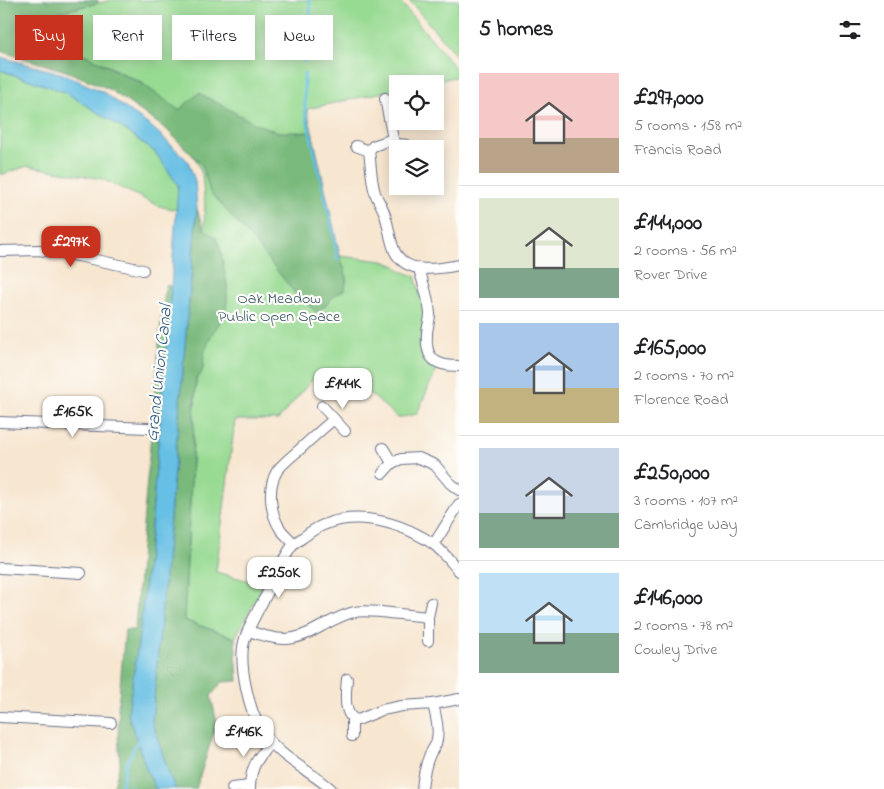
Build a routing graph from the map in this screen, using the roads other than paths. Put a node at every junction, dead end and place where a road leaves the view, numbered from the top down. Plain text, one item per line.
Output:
1 (384, 98) dead end
2 (393, 139) joint
3 (356, 146) dead end
4 (369, 151) junction
5 (0, 250) edge
6 (459, 265) edge
7 (419, 269) junction
8 (143, 270) dead end
9 (459, 366) edge
10 (322, 406) dead end
11 (334, 419) junction
12 (0, 422) edge
13 (148, 428) dead end
14 (345, 431) dead end
15 (383, 448) dead end
16 (392, 463) junction
17 (383, 473) dead end
18 (459, 490) edge
19 (459, 504) edge
20 (294, 544) junction
21 (434, 544) junction
22 (0, 568) edge
23 (459, 570) edge
24 (81, 572) dead end
25 (431, 603) dead end
26 (428, 618) junction
27 (248, 631) junction
28 (428, 641) dead end
29 (347, 679) dead end
30 (459, 699) edge
31 (434, 704) junction
32 (0, 717) edge
33 (352, 718) junction
34 (111, 723) dead end
35 (352, 736) dead end
36 (270, 743) junction
37 (232, 788) edge
38 (250, 788) edge
39 (331, 789) edge
40 (422, 789) edge

1 - 2 street
2 - 4 street
3 - 4 street
4 - 7 street
5 - 8 street
6 - 7 street
7 - 9 street
10 - 11 street
11 - 14 street
11 - 20 street
12 - 13 street
15 - 16 street
16 - 17 street
16 - 18 street
19 - 21 street
20 - 21 street
20 - 27 street
21 - 23 street
22 - 24 street
25 - 26 street
26 - 27 street
26 - 28 street
27 - 36 street
29 - 33 street
30 - 31 street
31 - 33 street
31 - 40 street
32 - 34 street
33 - 35 street
36 - 38 street
36 - 39 street
37 - 38 street

